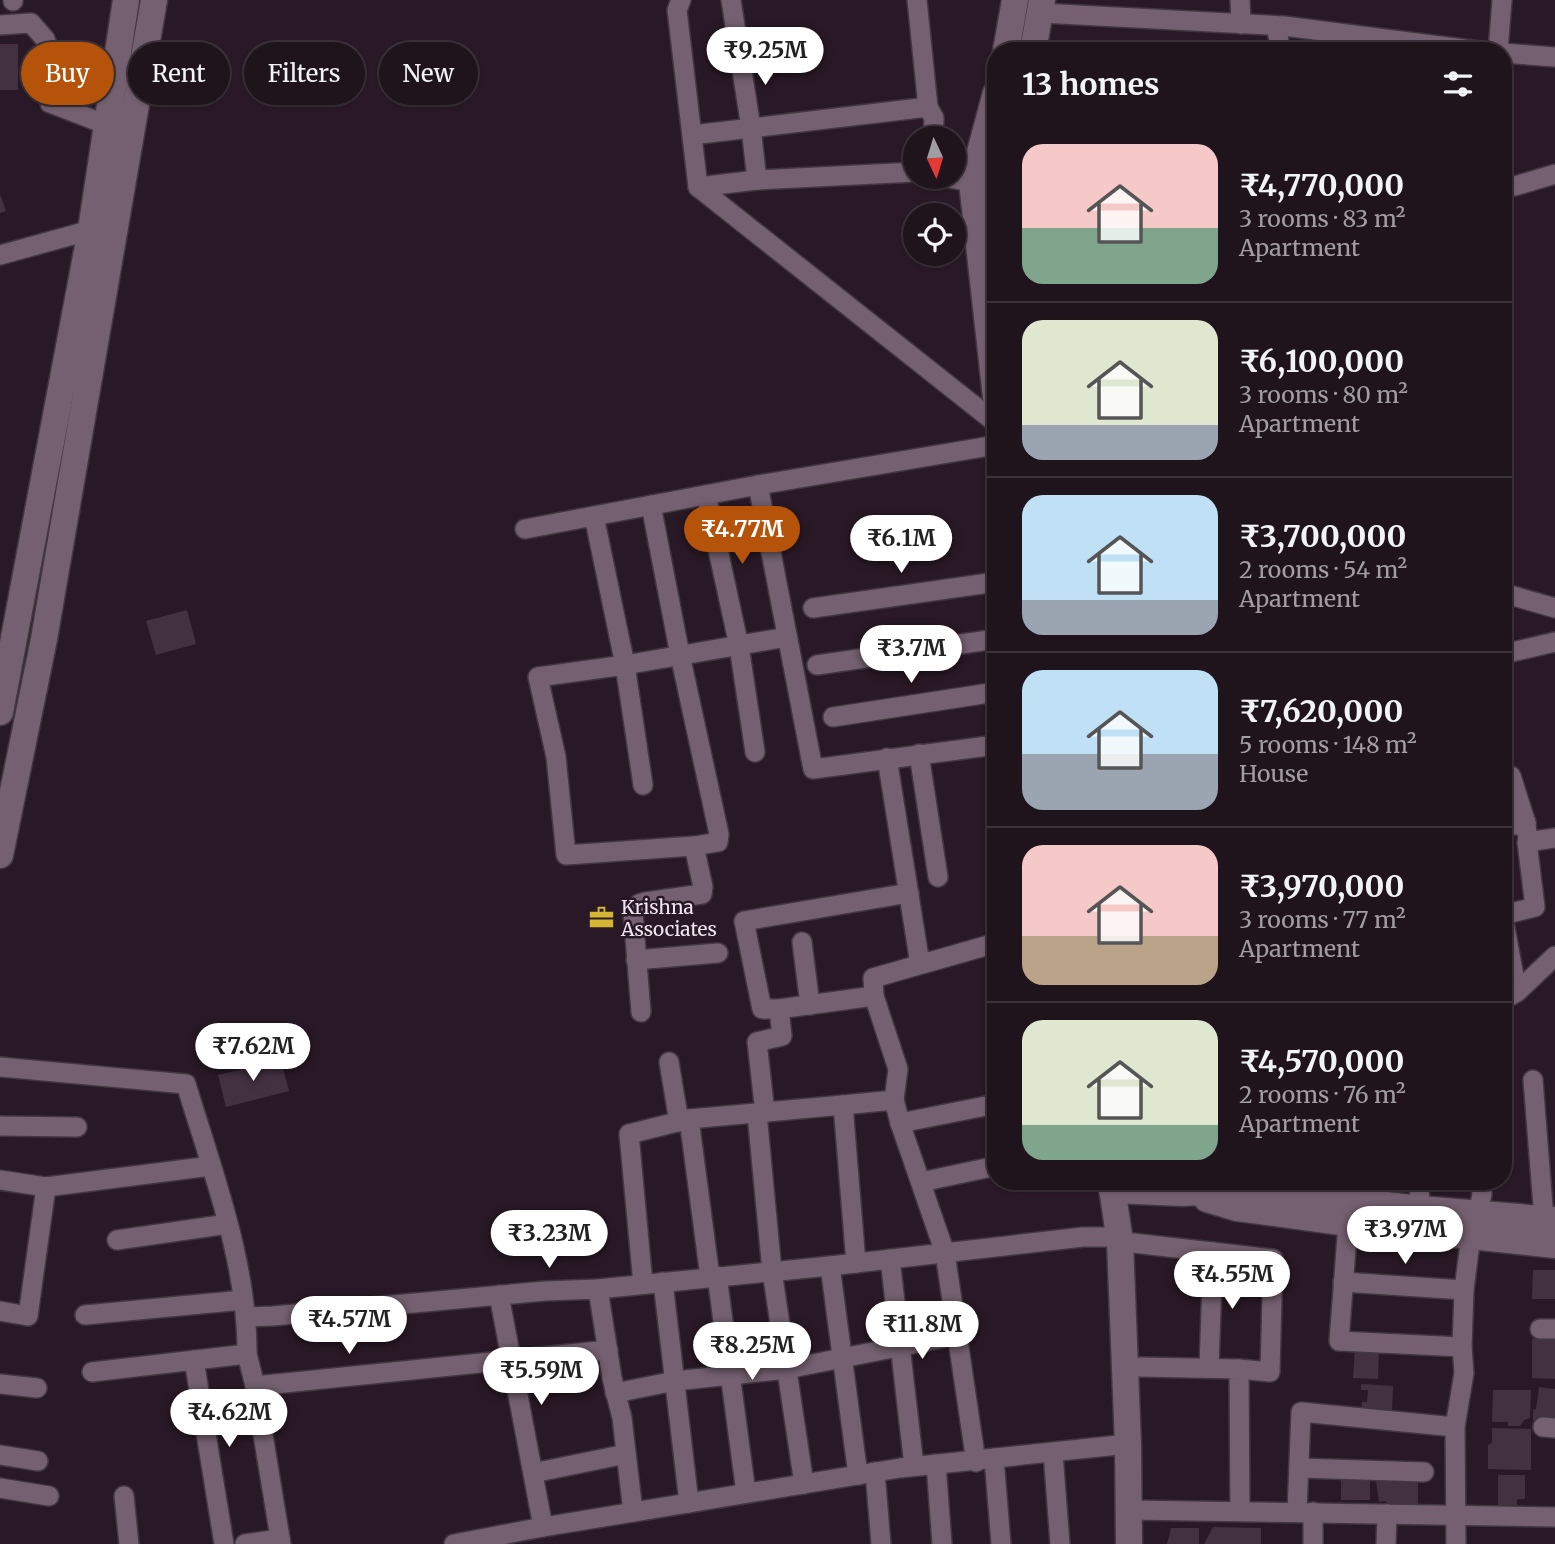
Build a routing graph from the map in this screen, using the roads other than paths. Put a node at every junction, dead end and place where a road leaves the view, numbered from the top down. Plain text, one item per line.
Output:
1 (126, 0) edge
2 (154, 0) edge
3 (681, 0) edge
4 (731, 0) edge
5 (917, 0) edge
6 (1015, 0) edge
7 (1240, 0) edge
8 (1502, 0) edge
9 (1042, 7) edge
10 (1241, 24) junction
11 (0, 26) edge
12 (1276, 26) junction
13 (1008, 42) edge
14 (1035, 42) edge
15 (1279, 42) edge
16 (1406, 42) edge
17 (1500, 42) edge
18 (1512, 55) edge
19 (1555, 57) edge
20 (928, 107) junction
21 (107, 125) junction
22 (934, 126) edge
23 (987, 127) edge
24 (751, 128) junction
25 (692, 135) junction
26 (903, 173) edge
27 (1555, 174) edge
28 (757, 180) junction
29 (966, 182) edge
30 (972, 183) junction
31 (1516, 186) dead end
32 (698, 187) junction
33 (91, 230) junction
34 (0, 255) edge
35 (987, 340) edge
36 (987, 408) edge
37 (987, 447) edge
38 (758, 485) junction
39 (706, 495) junction
40 (651, 506) junction
41 (594, 516) junction
42 (525, 529) dead end
43 (987, 583) edge
44 (1512, 596) edge
45 (813, 608) dead end
46 (1555, 608) edge
47 (787, 637) junction
48 (987, 640) edge
49 (1555, 642) edge
50 (739, 646) junction
51 (1512, 652) edge
52 (680, 655) junction
53 (625, 665) junction
54 (817, 665) dead end
55 (987, 693) edge
56 (0, 712) edge
57 (832, 717) dead end
58 (987, 746) edge
59 (755, 752) dead end
60 (919, 754) junction
61 (887, 758) junction
62 (1512, 780) edge
63 (643, 785) dead end
64 (1512, 829) edge
65 (1527, 832) junction
66 (1555, 838) edge
67 (694, 846) junction
68 (0, 855) edge
69 (938, 877) dead end
70 (909, 892) junction
71 (1512, 913) edge
72 (802, 942) dead end
73 (987, 945) edge
74 (718, 953) dead end
75 (1555, 956) edge
76 (636, 960) junction
77 (920, 964) junction
78 (1512, 994) edge
79 (874, 996) junction
80 (810, 1005) junction
81 (779, 1009) junction
82 (641, 1012) dead end
83 (669, 1062) dead end
84 (0, 1067) edge
85 (1533, 1080) dead end
86 (894, 1100) junction
87 (843, 1105) junction
88 (987, 1106) edge
89 (761, 1114) junction
90 (684, 1120) junction
91 (901, 1123) junction
92 (0, 1126) edge
93 (77, 1127) dead end
94 (211, 1166) junction
95 (987, 1168) edge
96 (0, 1180) edge
97 (921, 1182) junction
98 (46, 1188) junction
99 (1120, 1190) edge
100 (1156, 1190) edge
101 (1419, 1190) edge
102 (1481, 1190) edge
103 (1249, 1193) edge
104 (1420, 1209) junction
105 (1549, 1220) edge
106 (1348, 1223) junction
107 (228, 1224) junction
108 (1475, 1225) junction
109 (117, 1240) dead end
110 (1126, 1240) junction
111 (1555, 1245) edge
112 (1213, 1252) junction
113 (945, 1253) junction
114 (890, 1259) junction
115 (856, 1264) junction
116 (830, 1266) junction
117 (772, 1271) junction
118 (714, 1276) junction
119 (1343, 1282) junction
120 (653, 1283) junction
121 (598, 1289) junction
122 (1464, 1290) junction
123 (499, 1295) junction
124 (244, 1309) junction
125 (0, 1311) edge
126 (85, 1315) dead end
127 (958, 1335) junction
128 (1462, 1347) junction
129 (900, 1348) junction
130 (608, 1350) junction
131 (247, 1354) junction
132 (194, 1360) junction
133 (843, 1360) junction
134 (512, 1362) junction
135 (1140, 1367) junction
136 (1209, 1368) junction
137 (787, 1369) junction
138 (1239, 1369) junction
139 (92, 1372) dead end
140 (731, 1376) junction
141 (675, 1381) junction
142 (0, 1384) edge
143 (255, 1387) junction
144 (37, 1388) dead end
145 (615, 1393) junction
146 (1455, 1427) junction
147 (1128, 1444) junction
148 (1053, 1453) junction
149 (626, 1454) junction
150 (0, 1455) edge
151 (985, 1460) junction
152 (38, 1461) dead end
153 (936, 1464) junction
154 (914, 1466) junction
155 (1299, 1468) junction
156 (1424, 1472) dead end
157 (533, 1473) junction
158 (867, 1473) junction
159 (804, 1484) junction
160 (0, 1488) edge
161 (746, 1493) junction
162 (49, 1496) dead end
163 (124, 1496) dead end
164 (689, 1503) junction
165 (1135, 1510) junction
166 (1240, 1511) junction
167 (633, 1512) junction
168 (1305, 1512) junction
169 (1387, 1514) junction
170 (1456, 1515) junction
171 (1555, 1517) edge
172 (543, 1527) junction
173 (281, 1541) edge
174 (129, 1544) edge
175 (224, 1544) edge
176 (245, 1544) edge
177 (454, 1544) edge
178 (881, 1544) edge
179 (942, 1544) edge
180 (1001, 1544) edge
181 (1060, 1544) edge
182 (1129, 1544) edge
183 (1143, 1544) edge
184 (1313, 1544) edge
185 (1386, 1544) edge
186 (1456, 1544) edge

1 - 21 street
2 - 68 street
3 - 25 street
4 - 24 street
5 - 20 street
6 - 13 street
7 - 10 street
8 - 17 street
9 - 10 street
9 - 14 street
10 - 12 street
11 - 21 street
12 - 15 street
12 - 16 street
18 - 19 street
20 - 22 street
20 - 24 street
21 - 33 street
23 - 30 street
24 - 25 street
24 - 28 street
25 - 32 street
26 - 28 street
27 - 31 street
28 - 32 street
29 - 30 street
30 - 35 street
32 - 36 street
33 - 34 street
33 - 56 street
37 - 38 street
38 - 39 street
38 - 47 street
39 - 40 street
39 - 50 street
40 - 41 street
40 - 52 street
41 - 42 street
41 - 53 street
43 - 45 street
44 - 46 street
47 - 50 street
47 - 61 street
48 - 54 street
49 - 51 street
50 - 52 street
50 - 59 street
52 - 53 street
52 - 67 street
53 - 63 street
53 - 67 street
55 - 57 street
58 - 60 street
60 - 61 street
60 - 69 street
61 - 70 street
62 - 65 street
64 - 65 street
65 - 66 street
65 - 71 street
67 - 76 street
70 - 77 street
70 - 81 street
72 - 80 street
73 - 77 street
74 - 76 street
75 - 78 street
76 - 82 street
77 - 79 street
79 - 80 street
79 - 86 street
80 - 81 street
81 - 89 street
83 - 90 street
84 - 94 street
85 - 105 street
86 - 87 street
86 - 91 street
87 - 89 street
87 - 115 street
88 - 91 street
89 - 90 street
89 - 117 street
90 - 118 street
90 - 120 street
91 - 97 street
92 - 93 street
94 - 98 street
94 - 107 street
95 - 97 street
96 - 98 street
97 - 113 street
98 - 125 street
99 - 110 street
100 - 103 street
101 - 104 street
102 - 108 street
103 - 104 street
103 - 106 street
104 - 108 street
105 - 108 street
106 - 108 street
106 - 119 street
107 - 109 street
107 - 124 street
108 - 111 street
108 - 122 street
110 - 112 street
110 - 113 street
110 - 135 street
110 - 147 street
112 - 136 street
112 - 138 street
113 - 114 street
113 - 127 street
114 - 115 street
114 - 129 street
115 - 116 street
116 - 117 street
116 - 133 street
117 - 118 street
117 - 137 street
118 - 120 street
118 - 140 street
119 - 122 street
119 - 128 street
120 - 121 street
120 - 141 street
121 - 123 street
121 - 130 street
122 - 128 street
123 - 124 street
123 - 134 street
124 - 126 street
124 - 131 street
127 - 129 street
127 - 151 street
128 - 146 street
129 - 133 street
129 - 154 street
130 - 134 street
130 - 145 street
131 - 132 street
131 - 143 street
132 - 139 street
132 - 175 street
133 - 137 street
133 - 158 street
134 - 143 street
134 - 157 street
135 - 136 street
135 - 165 street
136 - 138 street
137 - 140 street
137 - 159 street
138 - 166 street
140 - 141 street
140 - 161 street
141 - 145 street
141 - 164 street
142 - 144 street
143 - 173 street
145 - 149 street
146 - 155 street
146 - 170 street
147 - 148 street
147 - 165 street
148 - 151 street
148 - 181 street
149 - 157 street
149 - 167 street
150 - 152 street
151 - 153 street
151 - 180 street
153 - 154 street
153 - 179 street
154 - 158 street
155 - 156 street
155 - 168 street
157 - 172 street
158 - 159 street
158 - 178 street
159 - 161 street
160 - 162 street
161 - 164 street
163 - 174 street
164 - 167 street
165 - 166 street
165 - 182 street
165 - 183 street
166 - 168 street
167 - 172 street
168 - 169 street
168 - 184 street
169 - 170 street
169 - 185 street
170 - 171 street
170 - 186 street
172 - 177 street
173 - 176 street

